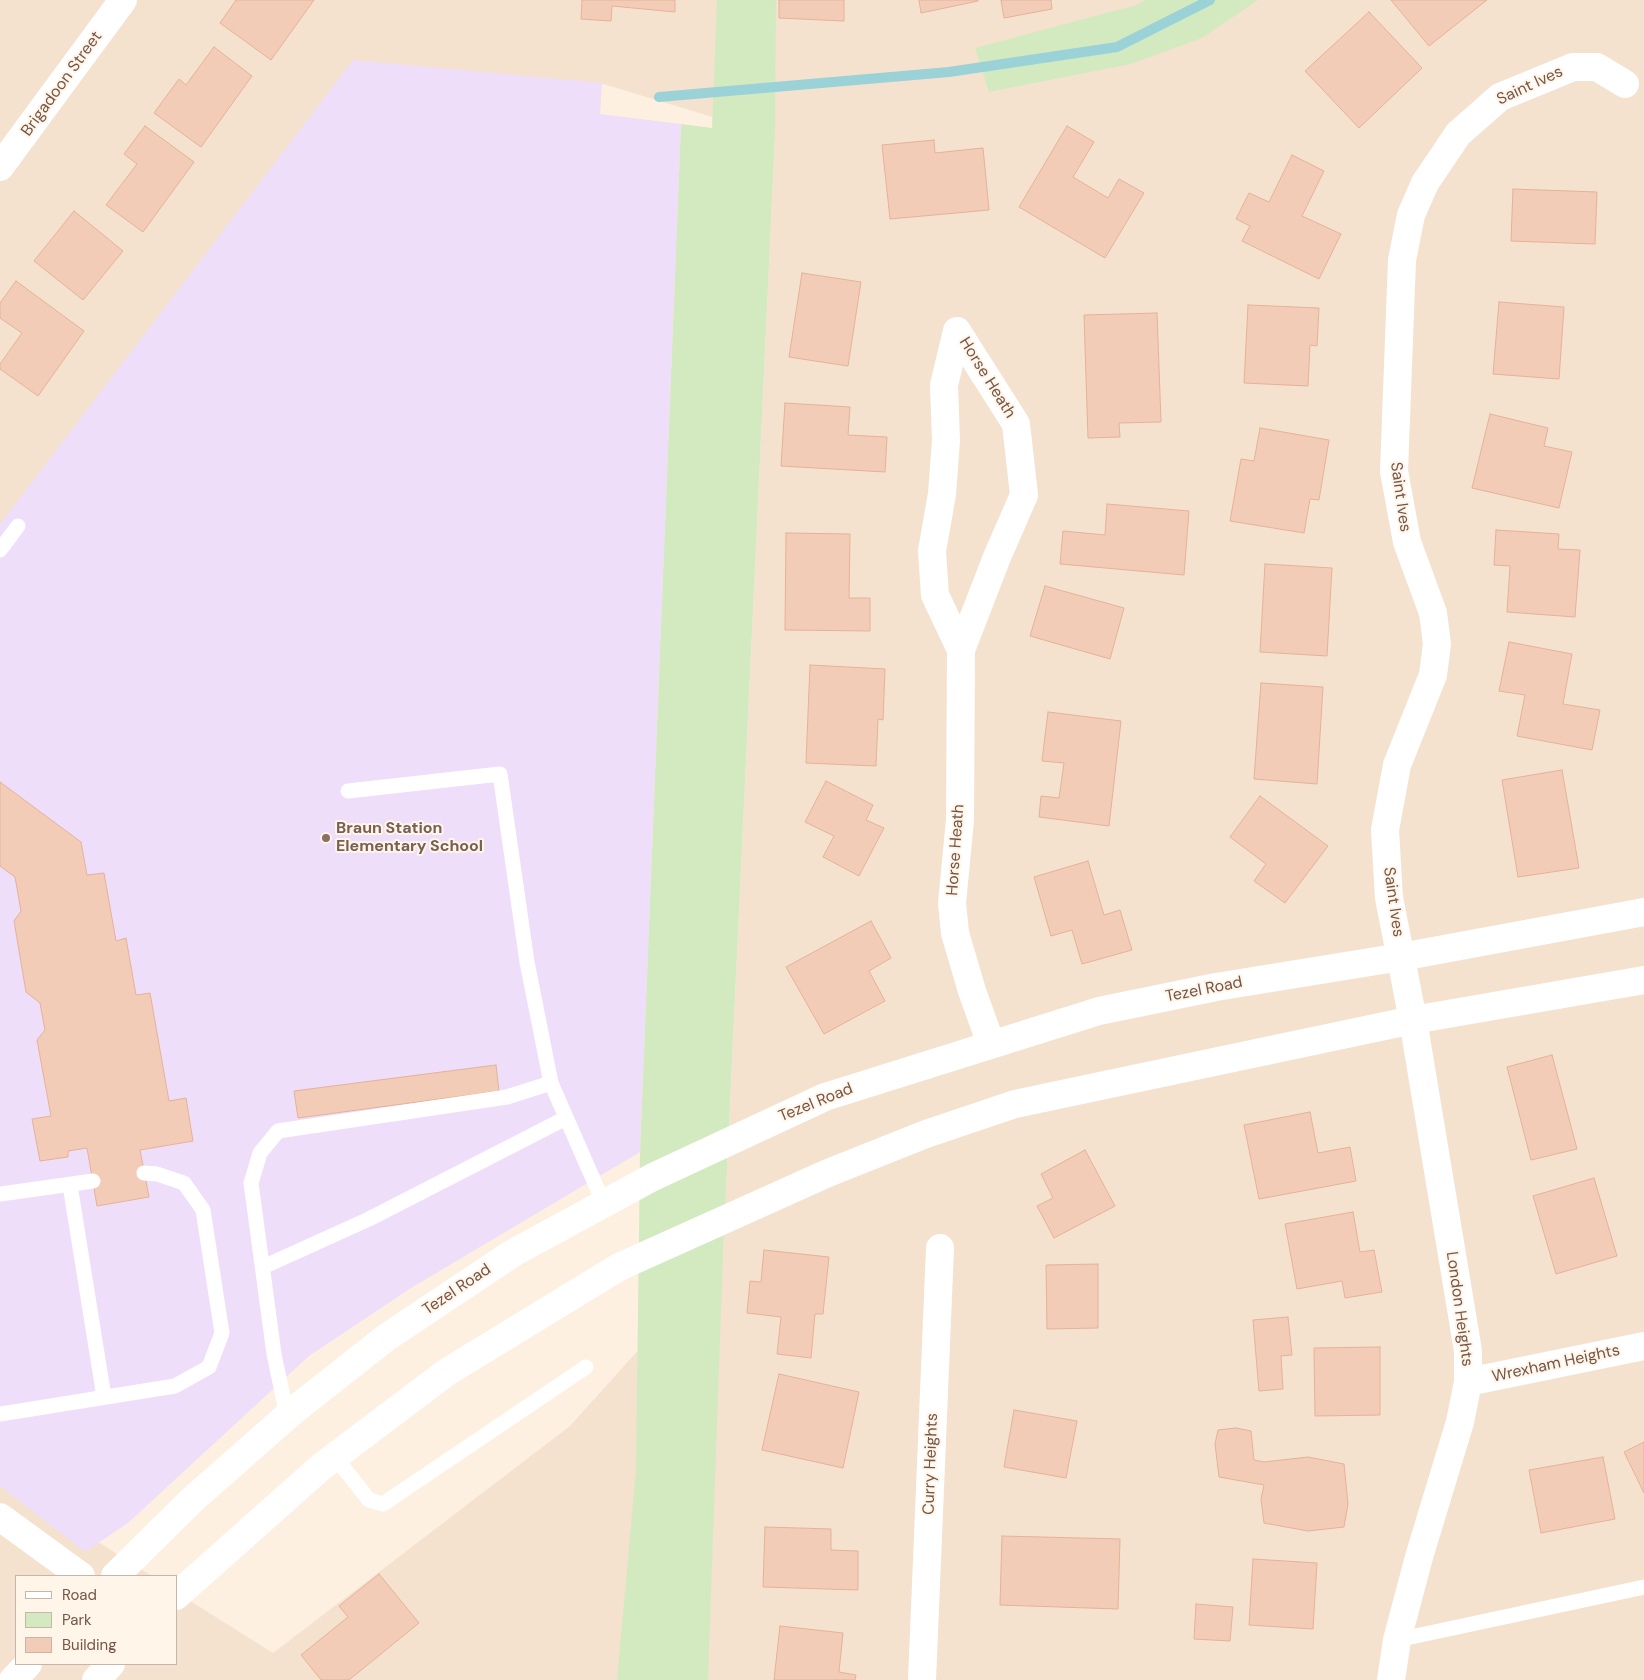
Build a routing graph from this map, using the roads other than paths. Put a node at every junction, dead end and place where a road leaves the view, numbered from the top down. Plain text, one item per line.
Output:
1 (124, 0) edge
2 (1625, 84) dead end
3 (0, 167) edge
4 (18, 526) dead end
5 (0, 550) edge
6 (961, 650) junction
7 (348, 791) dead end
8 (1644, 912) edge
9 (1401, 957) junction
10 (1644, 980) edge
11 (1413, 1020) junction
12 (991, 1044) junction
13 (551, 1083) junction
14 (566, 1118) junction
15 (144, 1173) dead end
16 (93, 1181) dead end
17 (70, 1185) junction
18 (0, 1194) edge
19 (604, 1204) junction
20 (940, 1248) dead end
21 (263, 1267) junction
22 (1644, 1346) edge
23 (586, 1367) dead end
24 (1468, 1382) junction
25 (104, 1397) junction
26 (0, 1414) edge
27 (287, 1416) junction
28 (335, 1457) junction
29 (0, 1516) edge
30 (80, 1575) edge
31 (116, 1575) edge
32 (1644, 1587) edge
33 (178, 1594) edge
34 (1397, 1640) junction
35 (27, 1665) edge
36 (110, 1665) edge
37 (13, 1680) edge
38 (96, 1680) edge
39 (922, 1680) edge
40 (1391, 1680) edge

1 - 3 street, Brigadoon Street
2 - 9 street, Saint Ives
4 - 5 lane
6 - 6 street, Horse Heath
6 - 12 street, Horse Heath
7 - 13 lane
8 - 9 street, Tezel Road
9 - 11 street, Saint Ives
9 - 12 street, Tezel Road
10 - 11 street
11 - 24 street, London Heights
11 - 28 street
12 - 19 street, Tezel Road
13 - 14 lane
13 - 21 lane
14 - 19 lane
14 - 21 lane
15 - 25 lane
16 - 17 lane
17 - 18 lane
17 - 25 lane
19 - 27 street, Tezel Road
20 - 39 street, Curry Heights
21 - 27 lane
22 - 24 street, Wrexham Heights
23 - 28 lane
24 - 34 street, London Heights
25 - 26 lane
27 - 31 street, Tezel Road
28 - 33 street
29 - 30 street
32 - 34 lane
34 - 40 street, London Heights
35 - 37 street
36 - 38 street

